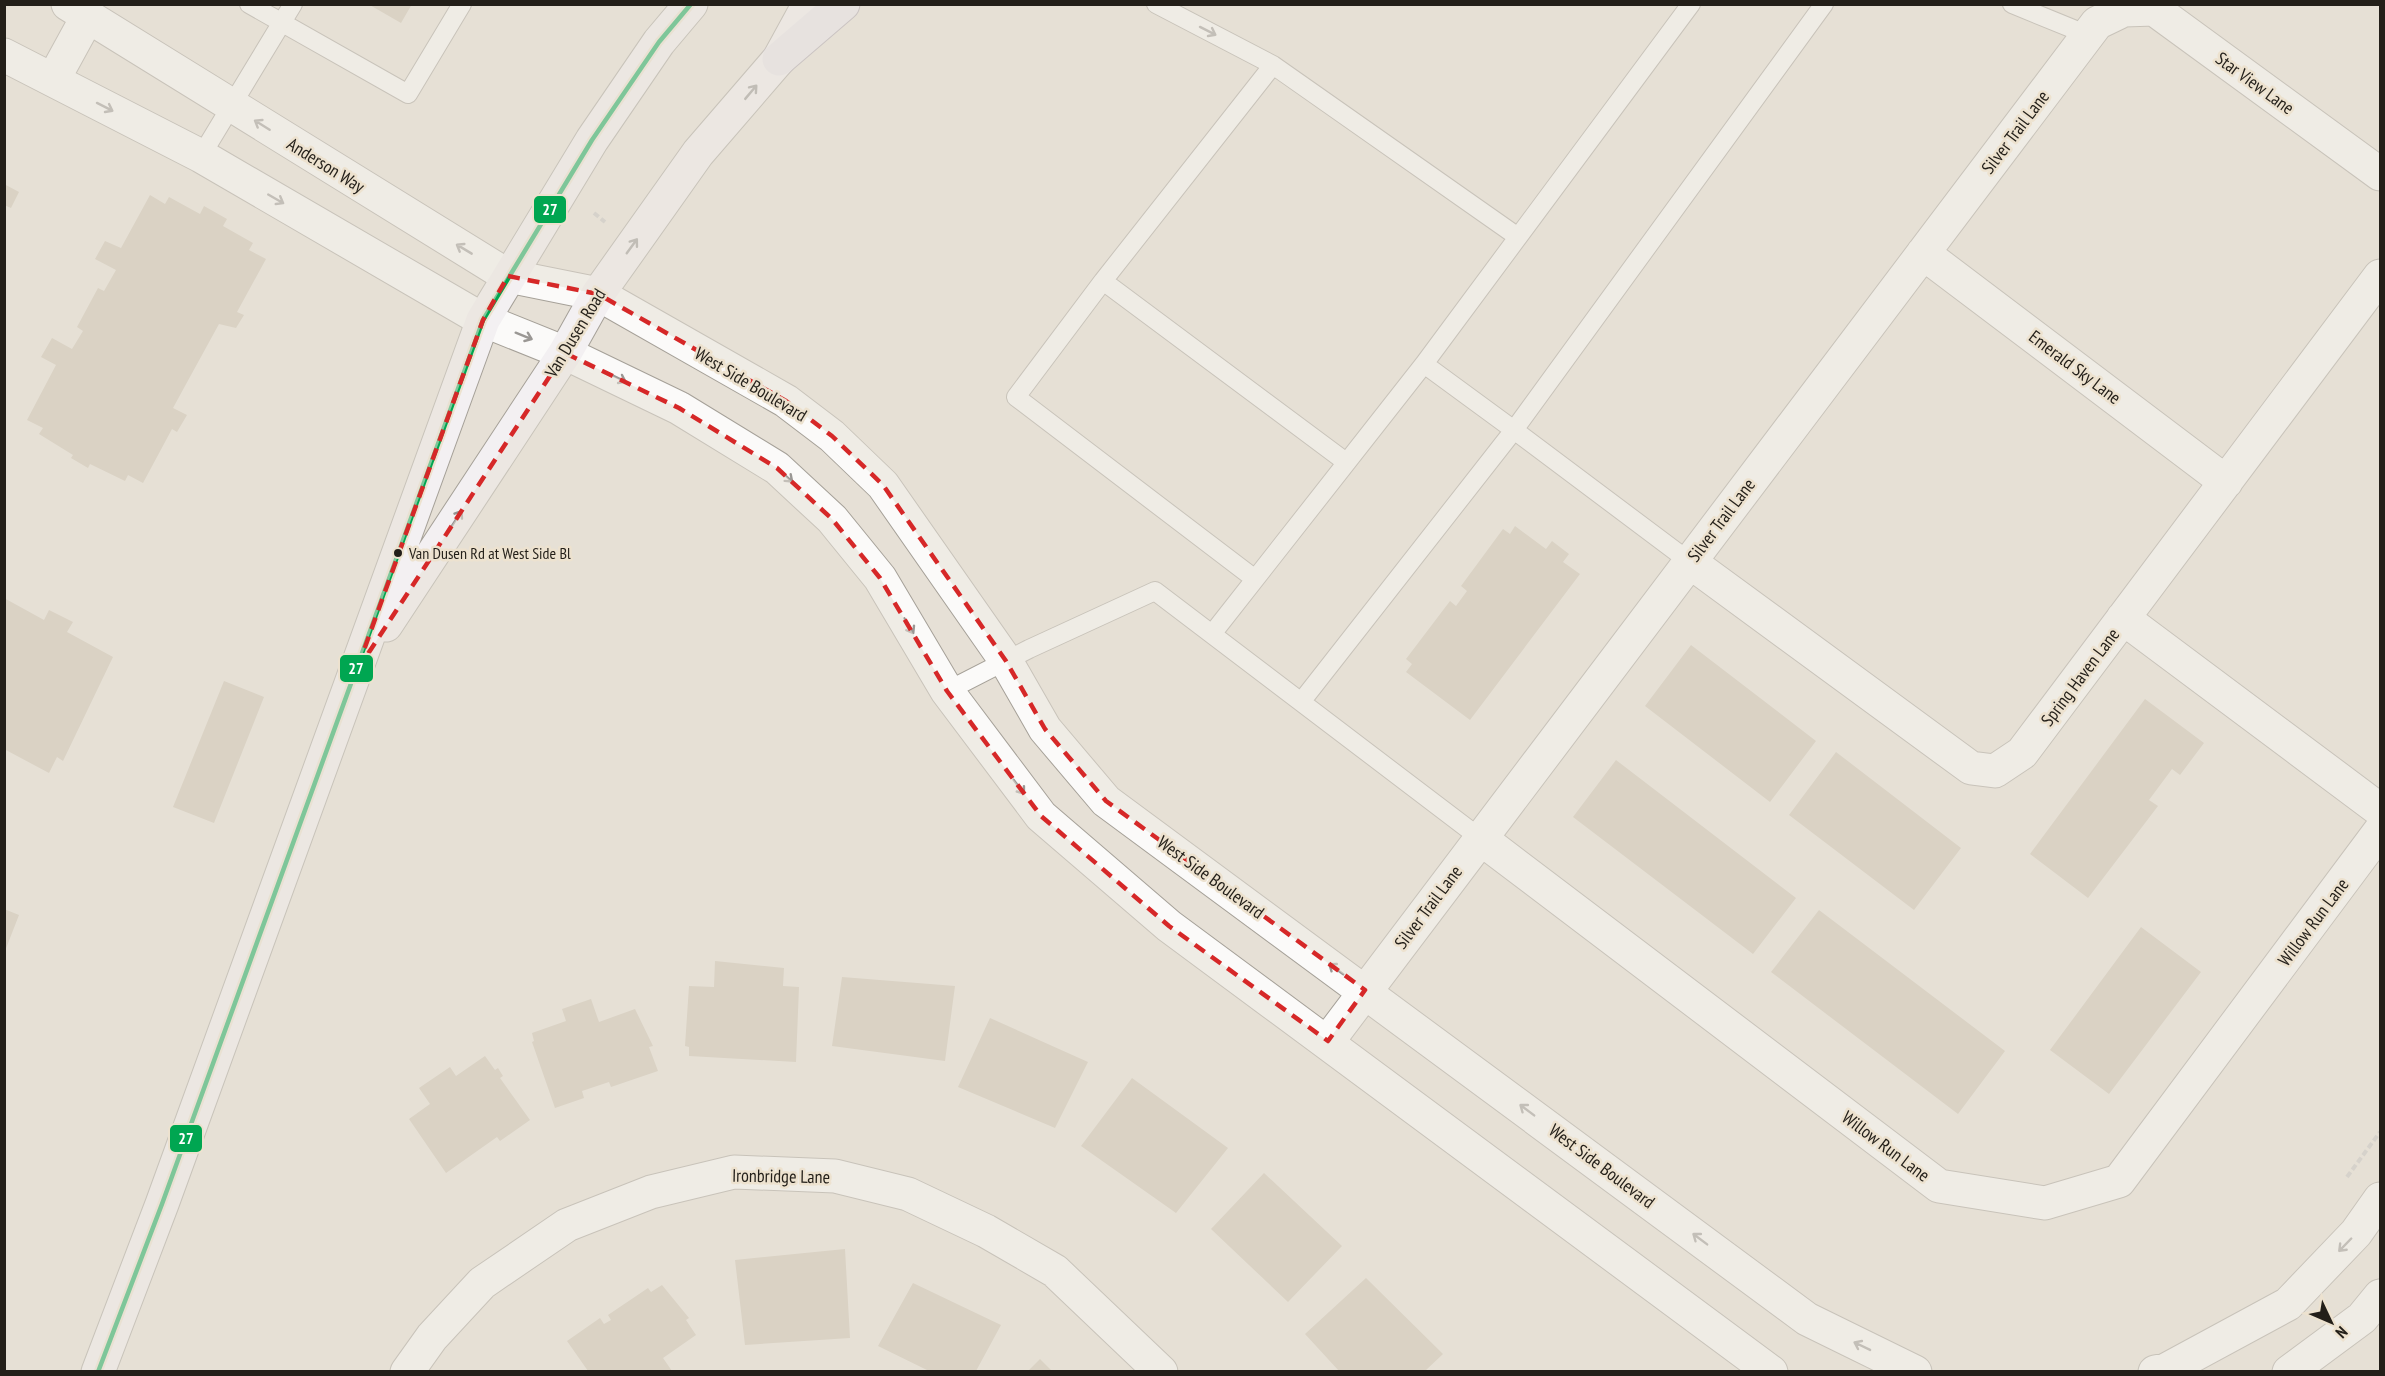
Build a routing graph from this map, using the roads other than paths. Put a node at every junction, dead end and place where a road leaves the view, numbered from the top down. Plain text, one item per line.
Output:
1 (249, 4) edge
2 (293, 4) edge
3 (462, 4) edge
4 (691, 4) edge
5 (809, 4) edge
6 (843, 4) edge
7 (1156, 4) edge
8 (1691, 4) edge
9 (1824, 4) edge
10 (2012, 4) edge
11 (78, 10) edge
12 (2124, 10) joint
13 (2172, 12) edge
14 (282, 23) junction
15 (2088, 35) junction
16 (4, 55) edge
17 (779, 59) junction
18 (1273, 65) junction
19 (53, 80) junction
20 (232, 106) junction
21 (201, 156) junction
22 (2380, 174) edge
23 (1518, 237) junction
24 (1923, 253) junction
25 (508, 276) junction
26 (2380, 276) edge
27 (1103, 281) junction
28 (598, 294) junction
29 (483, 320) junction
30 (565, 353) junction
31 (1424, 364) junction
32 (1514, 429) junction
33 (1346, 462) junction
34 (2226, 482) junction
35 (1690, 562) junction
36 (1255, 579) junction
37 (2123, 618) junction
38 (1212, 634) junction
39 (1006, 661) junction
40 (356, 672) junction
41 (947, 691) junction
42 (1301, 702) junction
43 (2380, 810) edge
44 (2380, 831) edge
45 (1480, 838) junction
46 (1365, 990) junction
47 (1328, 1041) junction
48 (2380, 1199) edge
49 (2380, 1296) edge
50 (98, 1371) edge
51 (407, 1371) edge
52 (1161, 1371) edge
53 (1771, 1371) edge
54 (1915, 1371) edge
55 (2163, 1371) edge
56 (2289, 1371) edge

1 - 14 lane
2 - 14 lane
3 - 14 lane
4 - 25 main road, Van Dusen Road
5 - 17 main road, Van Dusen Road
6 - 17 main road
7 -> 18 lane
8 - 23 lane
9 - 32 lane
10 - 15 lane
11 - 19 street
11 - 20 street, Anderson Way
12 - 13 street, Star View Lane
12 - 15 street, Silver Trail Lane
13 - 22 street, Star View Lane
14 - 20 lane
15 - 24 street, Silver Trail Lane
16 - 19 street
28 -> 17 main road, Van Dusen Road
18 - 23 lane
18 - 27 lane
19 -> 21 street
20 - 21 lane
25 -> 20 street, Anderson Way
21 -> 29 street
23 - 31 lane
24 - 34 street, Emerald Sky Lane
24 - 35 street, Silver Trail Lane
25 - 28 street, Anderson Way
25 - 29 main road, Van Dusen Road
26 - 34 street, Spring Haven Lane
27 - 33 lane
27 - 36 lane
28 - 30 main road, Van Dusen Road
28 - 39 street, West Side Boulevard
29 -> 30 street
29 - 40 main road, Van Dusen Road
40 -> 30 main road, Van Dusen Road
30 -> 41 street
31 - 32 lane
31 - 33 lane
32 - 35 lane
32 - 42 lane
33 - 36 lane
34 - 37 street, Spring Haven Lane
35 - 37 street, Spring Haven Lane
35 - 45 street, Silver Trail Lane
36 - 38 lane
37 - 43 street
38 - 39 lane
38 - 42 lane
39 - 41 lane
46 -> 39 street, West Side Boulevard
40 - 50 main road, Van Dusen Road
41 -> 47 street
42 - 45 lane
44 - 45 street, Willow Run Lane
45 - 46 street, Silver Trail Lane
46 - 47 street, Silver Trail Lane
54 -> 46 street, West Side Boulevard
47 - 53 street
48 -> 55 street
49 - 56 street
51 - 52 street, Ironbridge Lane

